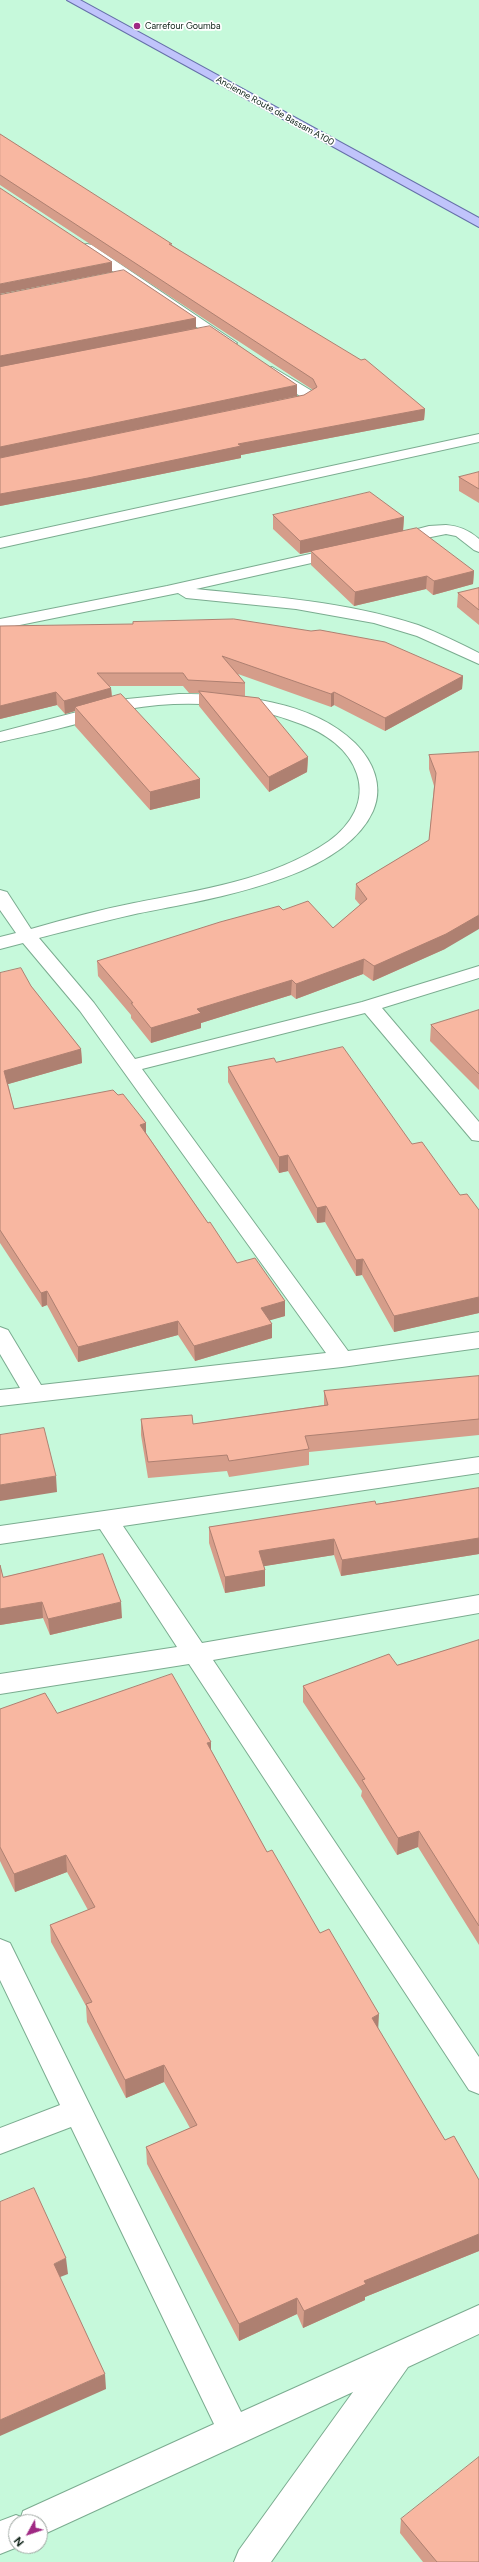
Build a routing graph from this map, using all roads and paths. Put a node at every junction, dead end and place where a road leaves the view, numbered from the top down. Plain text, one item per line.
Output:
1 (72, 0) edge
2 (479, 223) edge
3 (76, 241) edge
4 (127, 275) junction
5 (112, 278) edge
6 (212, 331) junction
7 (196, 334) edge
8 (243, 352) edge
9 (262, 364) edge
10 (272, 407) edge
11 (479, 438) edge
12 (383, 542) edge
13 (0, 543) edge
14 (479, 547) edge
15 (352, 549) edge
16 (167, 591) junction
17 (0, 624) edge
18 (479, 659) edge
19 (0, 737) edge
20 (0, 896) edge
21 (27, 936) junction
22 (0, 944) edge
23 (479, 972) edge
24 (369, 1006) junction
25 (130, 1066) junction
26 (479, 1135) edge
27 (0, 1335) edge
28 (479, 1340) edge
29 (342, 1359) junction
30 (34, 1393) junction
31 (0, 1398) edge
32 (479, 1465) edge
33 (106, 1519) junction
34 (0, 1535) edge
35 (479, 1604) edge
36 (193, 1654) junction
37 (0, 1684) edge
38 (0, 1951) edge
39 (479, 2080) edge
40 (78, 2111) junction
41 (0, 2141) edge
42 (479, 2319) edge
43 (396, 2358) junction
44 (234, 2430) junction
45 (48, 2516) edge
46 (251, 2562) edge

1 - 2 main road, Ancienne Route de Bassam A100
3 - 4 street
4 - 5 street
4 - 6 street
6 - 7 street
6 - 8 street
9 - 10 street
11 - 13 street
12 - 14 street
15 - 16 street
16 - 17 street
16 - 18 street
19 - 21 street
20 - 21 street
21 - 22 street
21 - 25 street
23 - 24 street
24 - 25 street
24 - 26 street
25 - 29 street
27 - 30 street
28 - 29 street
29 - 30 street
30 - 31 street
32 - 33 street
33 - 34 street
33 - 36 street
35 - 36 street
36 - 37 street
36 - 39 street
38 - 40 street
40 - 41 street
40 - 44 street
42 - 43 street
43 - 44 street
43 - 46 street
44 - 45 street

